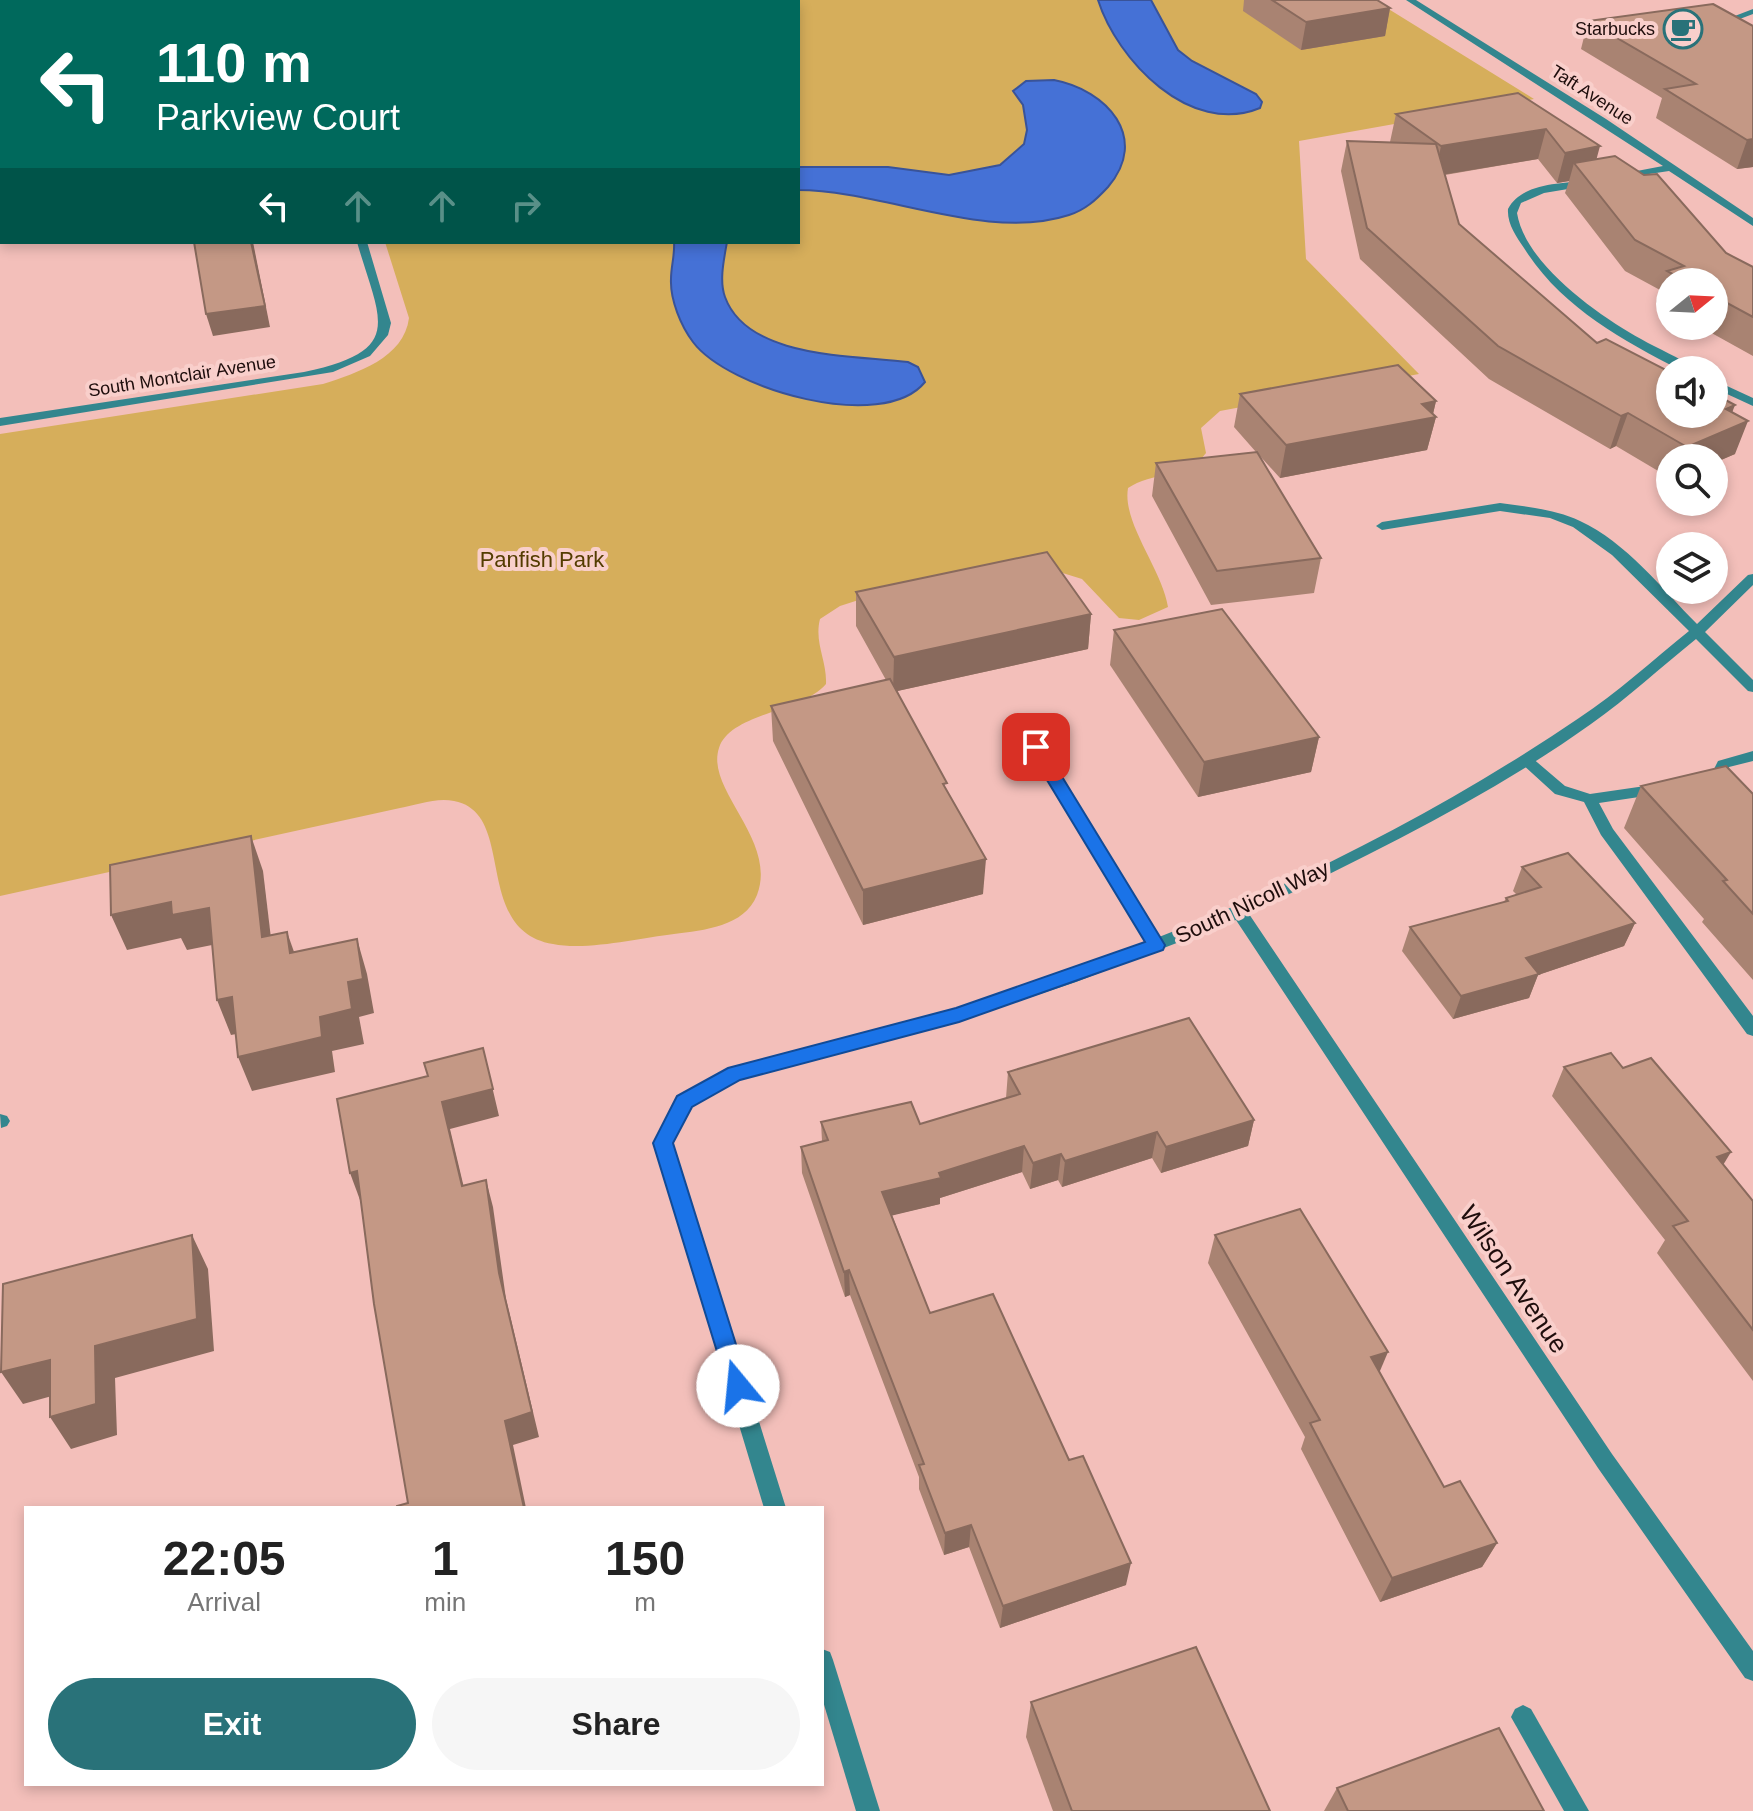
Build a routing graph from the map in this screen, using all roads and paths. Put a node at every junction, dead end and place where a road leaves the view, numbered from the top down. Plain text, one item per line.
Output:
1 (1410, 0) edge
2 (1753, 11) edge
3 (1753, 34) edge
4 (1673, 167) junction
5 (1752, 221) edge
6 (363, 244) edge
7 (1664, 356) edge
8 (1728, 390) edge
9 (1753, 403) edge
10 (0, 422) edge
11 (1382, 526) dead end
12 (1753, 578) edge
13 (1699, 630) junction
14 (1753, 688) edge
15 (1036, 747) dead end
16 (1753, 756) edge
17 (1526, 760) junction
18 (1668, 788) edge
19 (1590, 799) junction
20 (1734, 801) edge
21 (1239, 912) junction
22 (1156, 945) junction
23 (1753, 1029) edge
24 (774, 1506) edge
25 (824, 1667) edge
26 (1753, 1670) edge
27 (1523, 1717) dead end
28 (868, 1811) edge
29 (1577, 1811) edge

1 - 4 street, Taft Avenue
2 - 3 street
4 - 5 street, Taft Avenue
4 - 7 street
6 - 10 street, South Montclair Avenue
8 - 9 street
11 - 13 street
12 - 13 street, South Nicoll Way
13 - 14 street
13 - 17 street, South Nicoll Way
15 - 22 street
16 - 20 street
17 - 19 street
17 - 21 street, South Nicoll Way
18 - 19 street
19 - 23 street
21 - 22 street, South Nicoll Way
21 - 26 street, Wilson Avenue
22 - 24 street, South Nicoll Way
25 - 28 street
27 - 29 street

